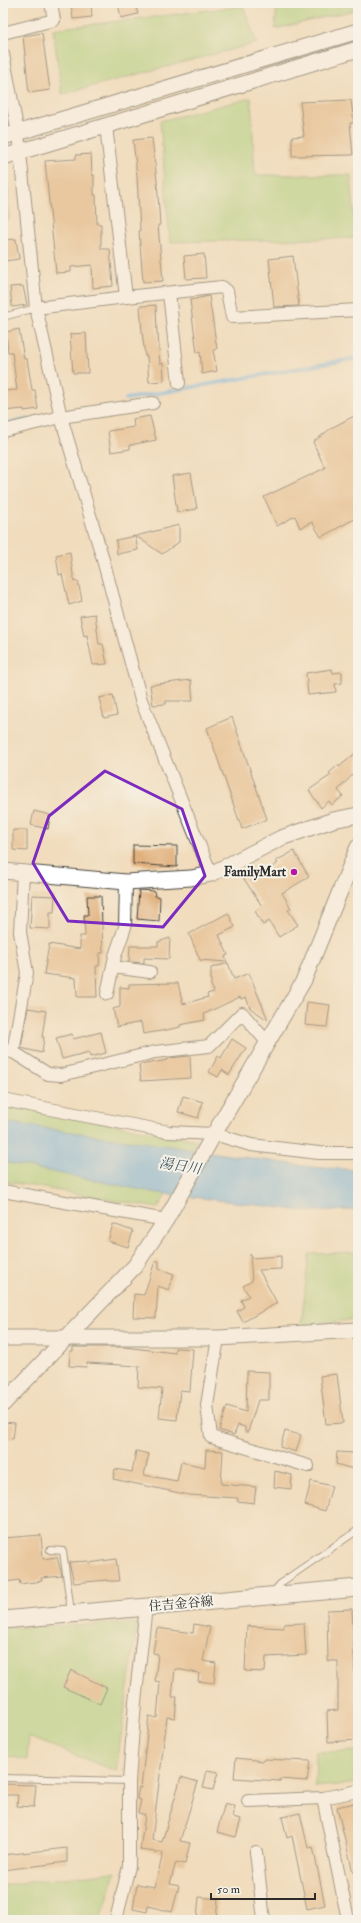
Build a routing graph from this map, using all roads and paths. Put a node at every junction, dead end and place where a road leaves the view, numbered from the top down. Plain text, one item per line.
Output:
1 (51, 3) edge
2 (358, 31) edge
3 (3, 33) edge
4 (358, 49) edge
5 (4, 60) edge
6 (106, 126) junction
7 (18, 133) junction
8 (3, 137) edge
9 (20, 152) junction
10 (3, 157) edge
11 (169, 293) junction
12 (126, 297) junction
13 (36, 308) junction
14 (358, 310) edge
15 (3, 317) edge
16 (179, 383) dead end
17 (153, 403) dead end
18 (61, 417) junction
19 (3, 431) edge
20 (358, 815) edge
21 (358, 847) edge
22 (3, 871) edge
23 (23, 872) junction
24 (211, 874) junction
25 (126, 882) junction
26 (113, 967) junction
27 (150, 972) dead end
28 (107, 994) dead end
29 (267, 1042) junction
30 (8, 1051) edge
31 (3, 1100) edge
32 (214, 1134) junction
33 (358, 1154) edge
34 (3, 1191) edge
35 (169, 1215) junction
36 (358, 1330) edge
37 (3, 1338) edge
38 (65, 1338) junction
39 (218, 1338) junction
40 (3, 1404) edge
41 (308, 1466) dead end
42 (358, 1530) edge
43 (50, 1550) dead end
44 (358, 1588) edge
45 (269, 1596) junction
46 (146, 1607) junction
47 (71, 1614) junction
48 (3, 1620) edge
49 (3, 1778) edge
50 (129, 1781) junction
51 (358, 1791) edge
52 (323, 1798) junction
53 (248, 1801) dead end
54 (256, 1852) dead end
55 (116, 1920) edge
56 (264, 1920) edge
57 (348, 1920) edge

1 - 3 street
2 - 7 street
4 - 6 street
5 - 7 street
6 - 9 street
6 - 12 street
7 - 8 street
7 - 9 street
9 - 10 street
9 - 13 street
11 - 12 street
11 - 14 street
11 - 16 street
12 - 13 street
13 - 15 lane
13 - 18 street
17 - 18 street
18 - 19 street
18 - 24 street
20 - 24 street
21 - 29 street
22 - 23 street
23 - 25 street
23 - 30 street
24 - 25 street
25 - 26 street
26 - 27 street
26 - 28 street
29 - 30 street
29 - 32 street
31 - 32 street
32 - 33 street
32 - 35 street
34 - 35 street
35 - 38 street
36 - 39 street
37 - 38 street
38 - 39 street
38 - 40 street
39 - 41 street
42 - 45 lane
43 - 47 lane
44 - 45 main road, 住吉金谷線
45 - 46 main road, 住吉金谷線
46 - 47 main road, 住吉金谷線
46 - 50 street
47 - 48 main road, 住吉金谷線
49 - 50 lane
50 - 55 street
51 - 52 street
52 - 53 street
52 - 57 street
54 - 56 street

